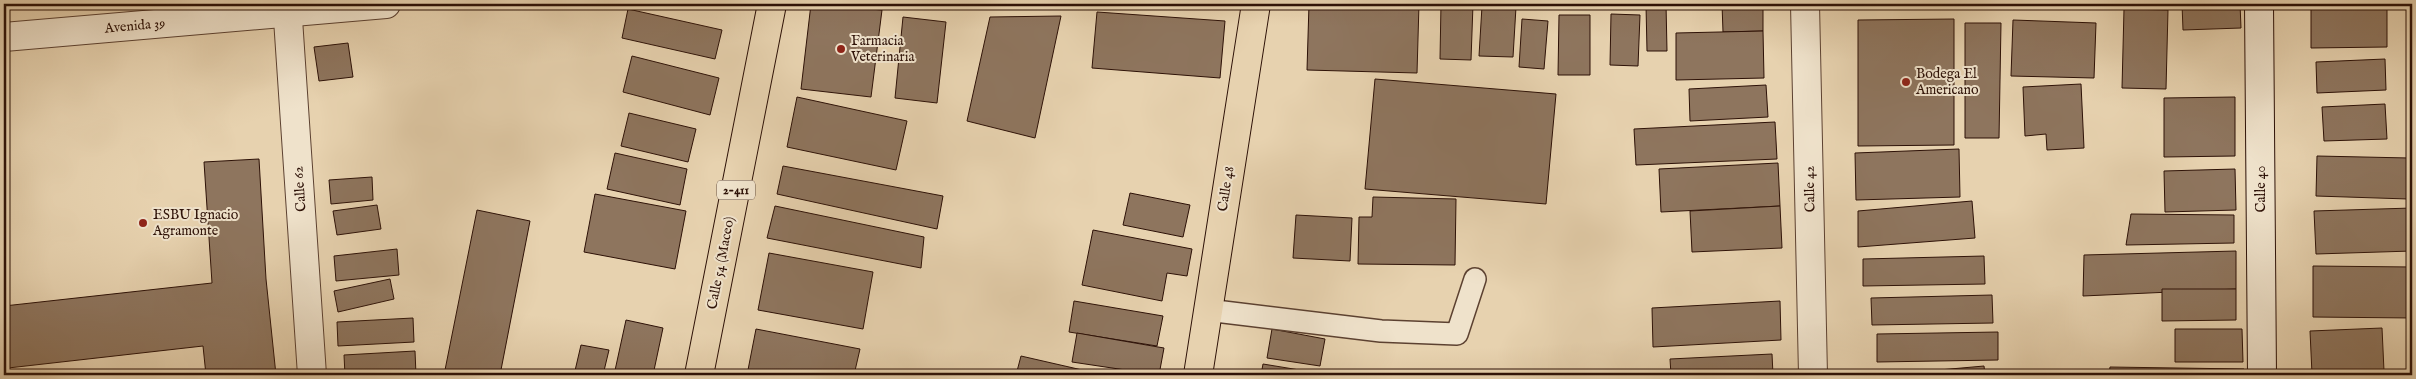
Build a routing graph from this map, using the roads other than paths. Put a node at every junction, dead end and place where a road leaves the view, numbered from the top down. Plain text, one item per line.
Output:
1 (386, 4) edge
2 (772, 4) edge
3 (1256, 4) edge
4 (1805, 4) edge
5 (2259, 4) edge
6 (287, 8) edge
7 (4, 37) edge
8 (1474, 279) dead end
9 (1207, 310) junction
10 (312, 375) edge
11 (699, 375) edge
12 (1198, 375) edge
13 (1812, 375) edge
14 (2262, 375) edge

1 - 6 street, Avenida 39
2 - 11 main road, Calle 54 (Maceo) / 2-411
3 - 9 main road, Calle 48
4 - 13 street, Calle 42
5 - 14 street, Calle 40
6 - 7 street, Avenida 39
6 - 10 street, Calle 62
8 - 9 lane
9 - 12 main road, Calle 48

